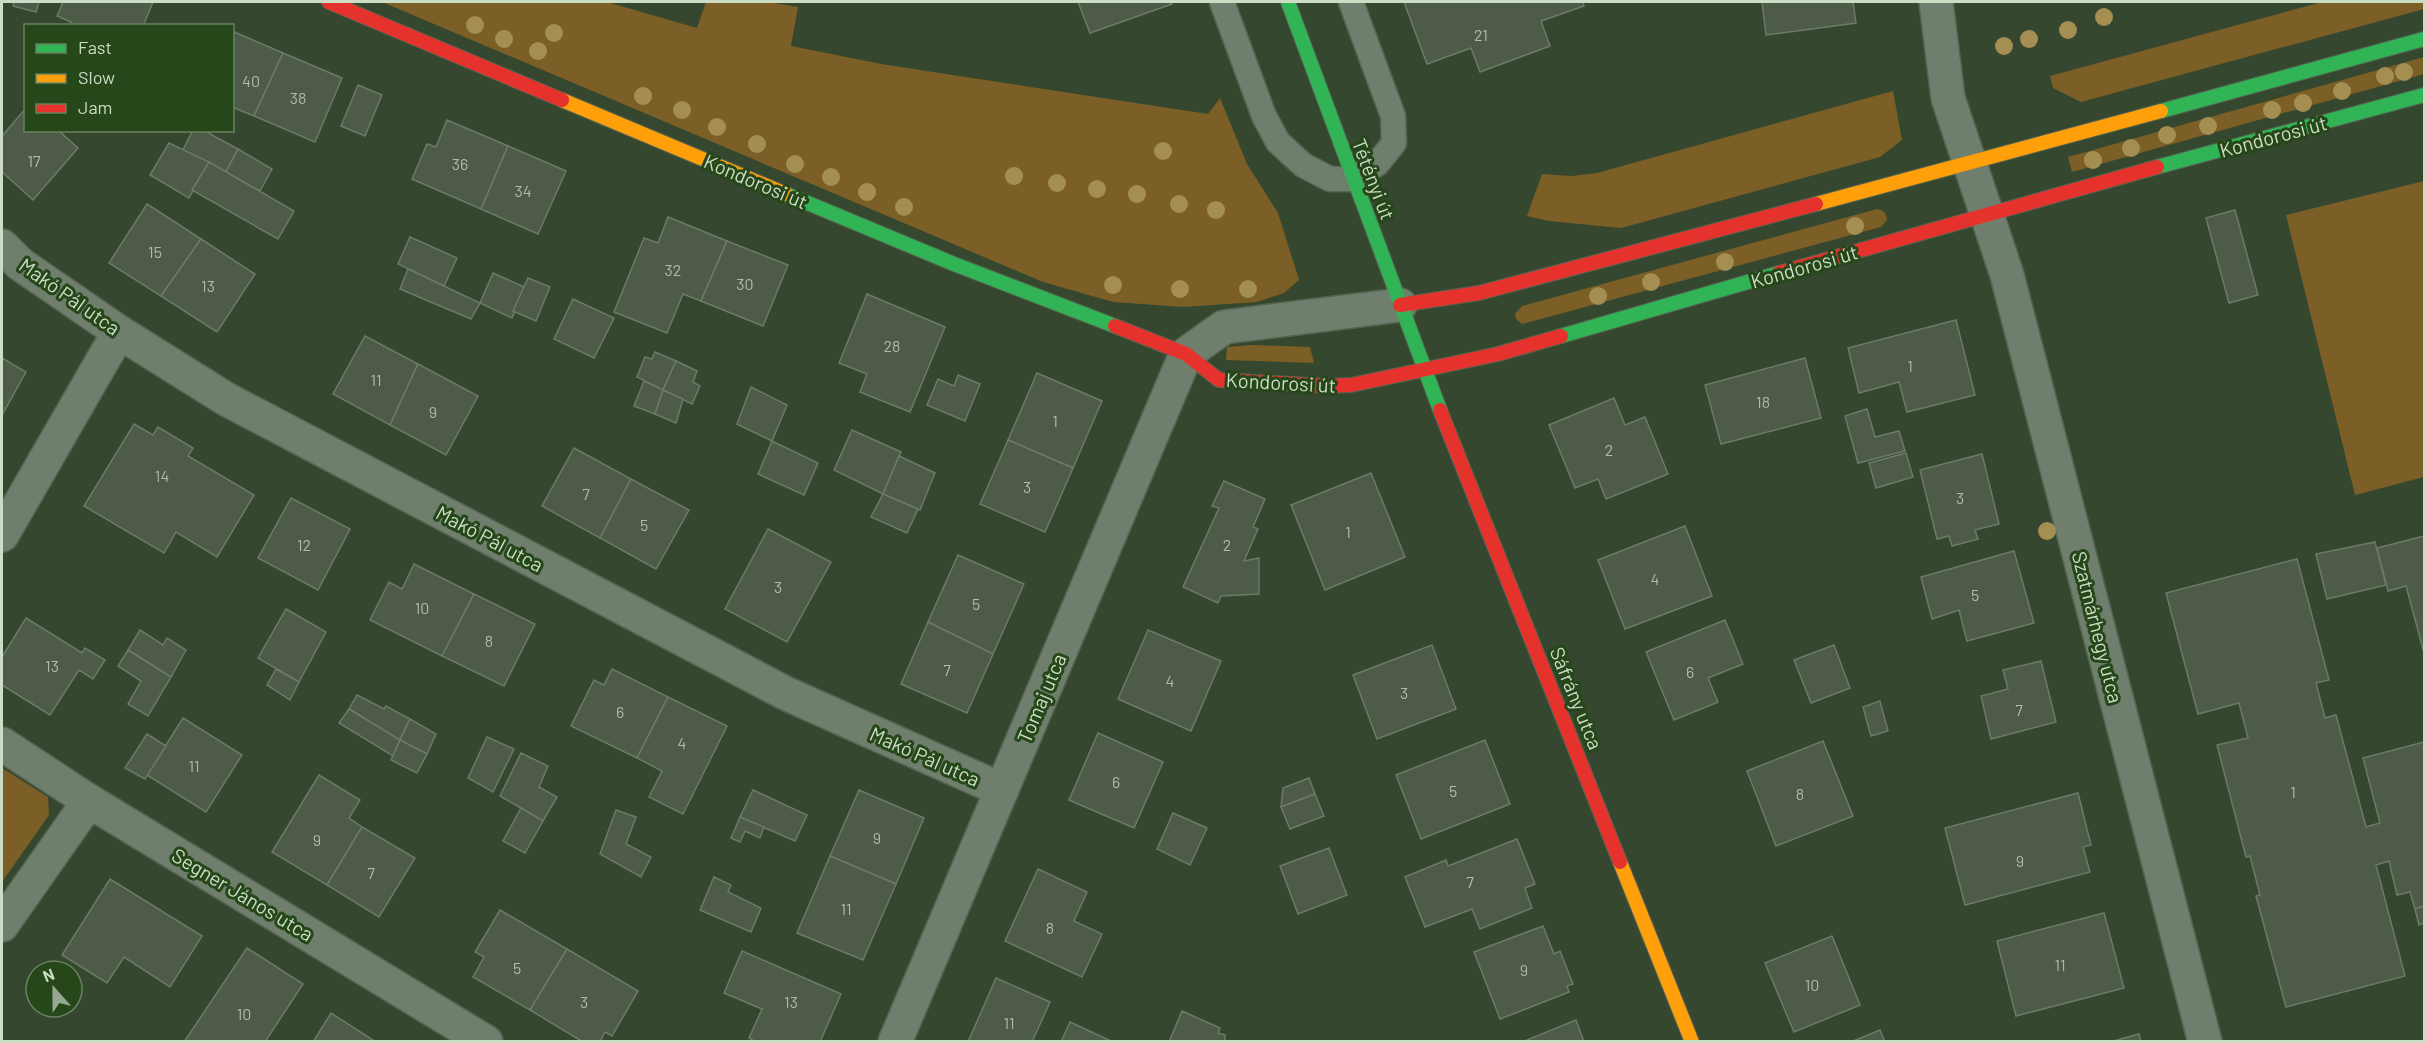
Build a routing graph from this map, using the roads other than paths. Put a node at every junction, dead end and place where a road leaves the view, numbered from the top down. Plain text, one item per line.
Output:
1 (329, 2) edge
2 (1222, 2) edge
3 (1288, 2) edge
4 (1351, 2) edge
5 (1935, 2) edge
6 (2424, 39) edge
7 (2424, 95) edge
8 (1970, 163) junction
9 (1352, 179) junction
10 (1988, 213) junction
11 (2, 246) edge
12 (1400, 304) junction
13 (119, 332) junction
14 (1186, 354) junction
15 (1424, 370) junction
16 (2, 535) edge
17 (2, 744) edge
18 (1002, 790) junction
19 (89, 801) junction
20 (2, 925) edge
21 (486, 1041) edge
22 (895, 1041) edge
23 (1692, 1041) edge
24 (2205, 1041) edge

1 - 14 street, Kondorosi út
2 - 9 lane
3 - 9 street, Tétényi út
4 - 9 lane
5 - 8 street, Szatmárhegy utca
6 - 8 street
7 - 10 street, Kondorosi út
8 - 10 street, Szatmárhegy utca
8 - 12 street
9 - 12 street, Tétényi út
10 - 15 street, Kondorosi út
10 - 24 street, Szatmárhegy utca
11 - 13 street, Makó Pál utca
12 - 14 street
12 - 15 street, Tétényi út
13 - 16 street
13 - 18 street, Makó Pál utca
14 - 15 street, Kondorosi út
14 - 18 street, Tomaj utca
15 - 23 street, Sáfrány utca
17 - 19 street, Segner János utca
18 - 22 street, Tomaj utca
19 - 20 street
19 - 21 street, Segner János utca

